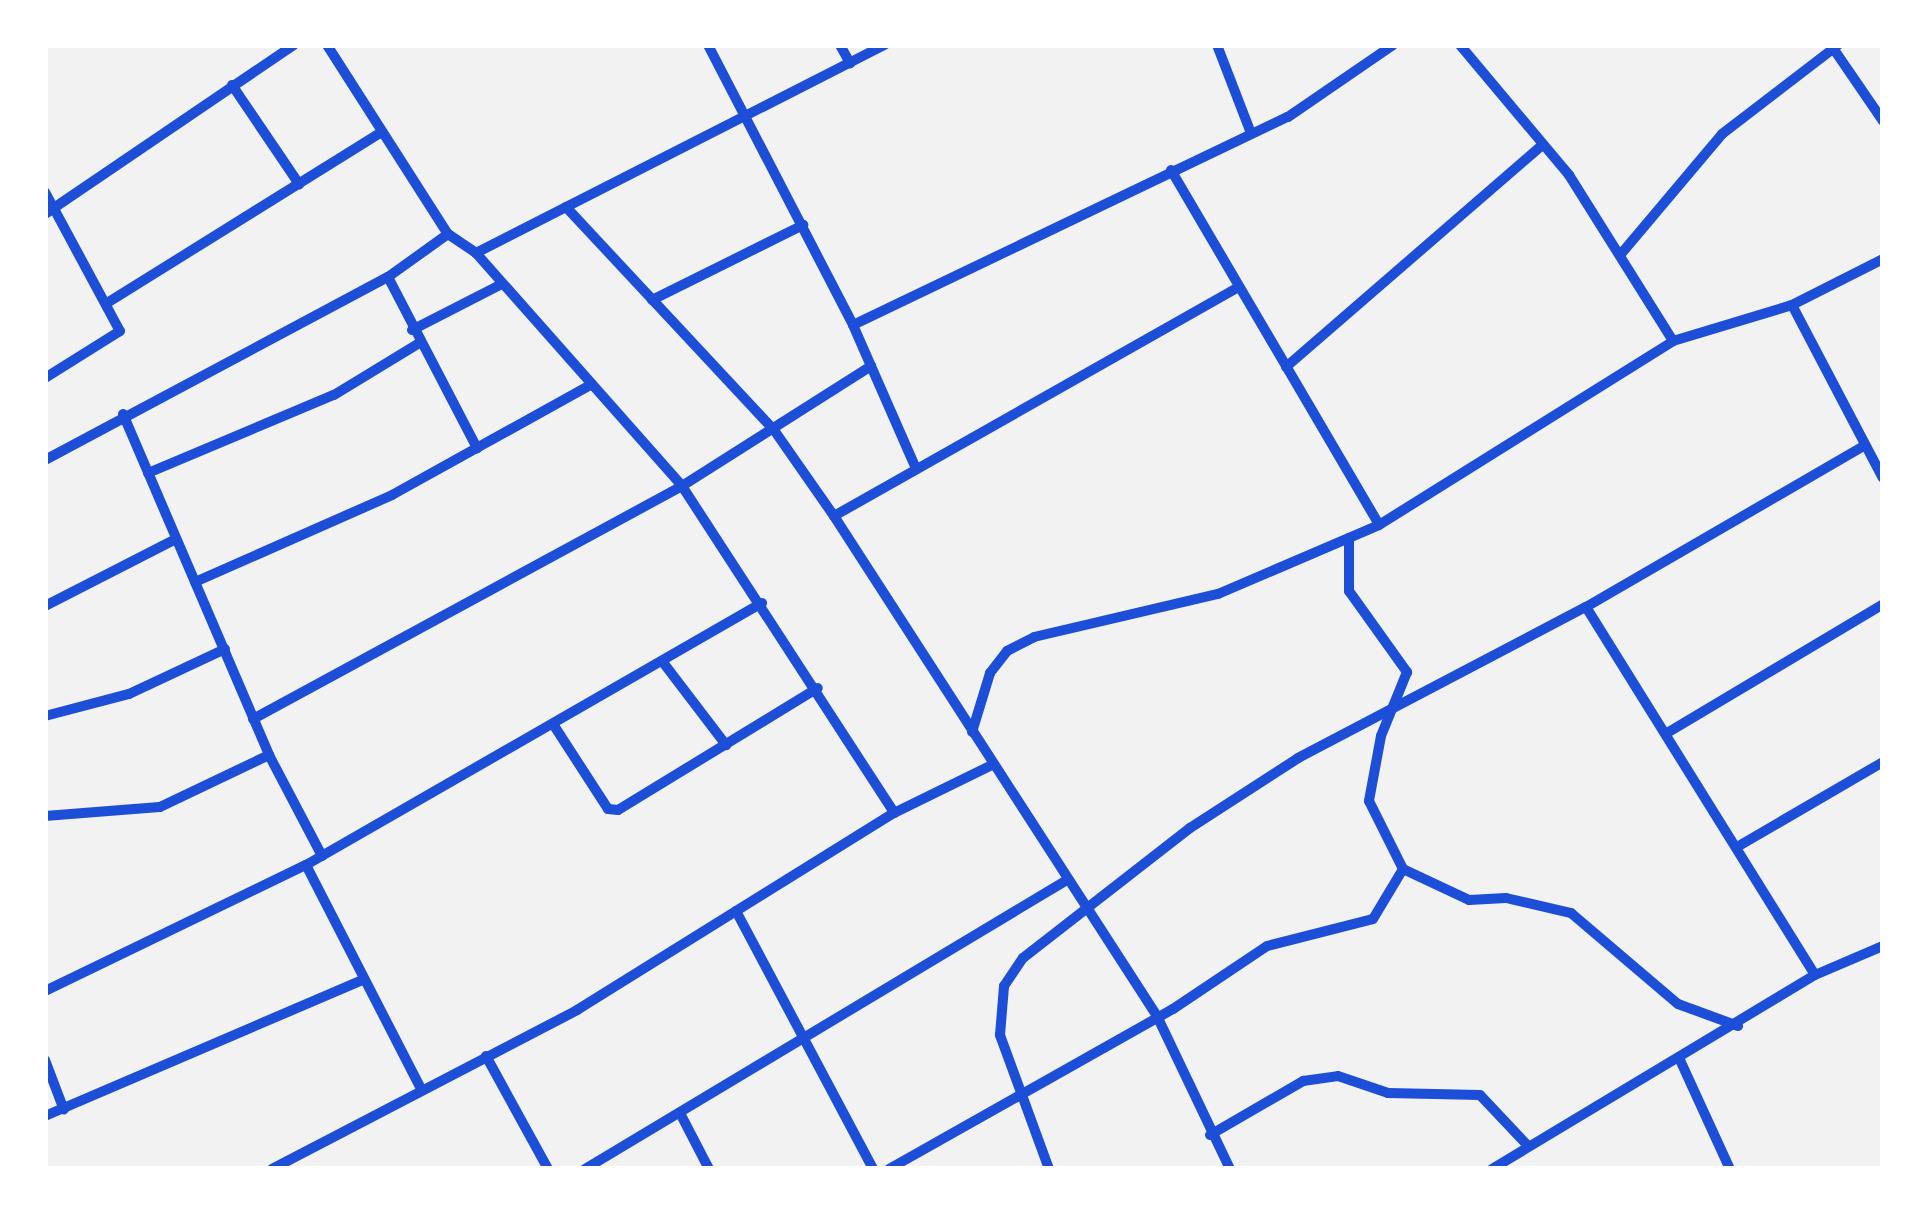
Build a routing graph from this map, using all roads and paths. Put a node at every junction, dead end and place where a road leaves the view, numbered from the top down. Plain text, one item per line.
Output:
1 (294, 45) edge
2 (327, 45) edge
3 (708, 45) edge
4 (840, 45) edge
5 (885, 45) edge
6 (1217, 45) edge
7 (1393, 45) edge
8 (1465, 47) edge
9 (1835, 47) edge
10 (850, 63) junction
11 (232, 85) junction
12 (746, 116) junction
13 (1883, 121) edge
14 (382, 132) junction
15 (1251, 133) junction
16 (1541, 146) junction
17 (1171, 170) junction
18 (299, 184) junction
19 (45, 192) edge
20 (566, 207) junction
21 (49, 212) edge
22 (803, 225) junction
23 (448, 233) junction
24 (476, 253) junction
25 (1621, 254) junction
26 (1883, 259) edge
27 (388, 278) junction
28 (500, 285) junction
29 (1239, 287) junction
30 (652, 300) junction
31 (107, 303) junction
32 (1792, 305) junction
33 (853, 326) junction
34 (412, 330) junction
35 (1673, 341) junction
36 (418, 344) junction
37 (872, 366) junction
38 (1286, 367) junction
39 (45, 378) edge
40 (589, 386) junction
41 (123, 413) junction
42 (774, 430) junction
43 (1864, 446) junction
44 (477, 448) junction
45 (45, 460) edge
46 (914, 464) junction
47 (148, 473) junction
48 (1883, 478) edge
49 (682, 486) junction
50 (834, 516) junction
51 (1379, 525) junction
52 (1348, 538) junction
53 (176, 539) junction
54 (195, 582) junction
55 (762, 603) junction
56 (1883, 604) edge
57 (45, 606) edge
58 (1586, 608) junction
59 (225, 649) junction
60 (662, 662) junction
61 (818, 688) junction
62 (1401, 701) junction
63 (45, 716) edge
64 (253, 719) junction
65 (554, 724) junction
66 (972, 732) junction
67 (1666, 734) junction
68 (726, 745) junction
69 (269, 755) junction
70 (1883, 762) edge
71 (992, 764) junction
72 (894, 813) junction
73 (45, 816) edge
74 (1737, 847) junction
75 (322, 856) junction
76 (306, 865) junction
77 (1403, 869) junction
78 (1067, 880) junction
79 (1083, 907) junction
80 (736, 910) junction
81 (1883, 946) edge
82 (1815, 975) junction
83 (362, 980) junction
84 (45, 991) edge
85 (1157, 1016) junction
86 (1738, 1026) junction
87 (806, 1043) junction
88 (487, 1056) junction
89 (45, 1060) edge
90 (1680, 1060) junction
91 (420, 1087) junction
92 (1016, 1092) junction
93 (64, 1110) junction
94 (681, 1115) junction
95 (45, 1116) edge
96 (1210, 1135) junction
97 (1528, 1146) junction
98 (272, 1169) edge
99 (548, 1169) edge
100 (585, 1169) edge
101 (709, 1169) edge
102 (873, 1169) edge
103 (889, 1169) edge
104 (1049, 1169) edge
105 (1230, 1169) edge
106 (1492, 1169) edge
107 (1730, 1169) edge

1 - 11 street
2 - 14 street
3 - 12 street
4 - 10 street
5 - 10 street
6 - 15 street
7 - 15 street
8 - 16 street
9 - 13 street
9 - 25 street
10 - 12 street
11 - 18 street
11 - 21 street
12 - 20 street
12 - 22 street
14 - 18 street
14 - 23 street
15 - 17 street
16 - 25 street
16 - 38 street
17 - 29 street
17 - 33 street
18 - 31 street
19 - 21 street
20 - 24 street
20 - 30 street
21 - 31 street
22 - 30 street
22 - 33 street
23 - 24 street
23 - 27 street
24 - 28 street
25 - 35 street
26 - 32 street
27 - 34 street
27 - 41 street
28 - 34 street
28 - 40 street
29 - 38 street
29 - 46 street
30 - 42 street
31 - 39 street
32 - 35 street
32 - 43 street
33 - 37 street
34 - 36 street
35 - 51 street
36 - 44 street
36 - 47 street
37 - 42 street
37 - 46 street
38 - 51 street
40 - 44 street
40 - 49 street
41 - 45 street
41 - 47 street
42 - 49 street
42 - 50 street
43 - 48 street
43 - 58 street
44 - 54 street
46 - 50 street
47 - 53 street
49 - 55 street
49 - 64 street
50 - 66 street
51 - 52 street
52 - 62 street
52 - 66 street
53 - 54 street
53 - 57 street
54 - 59 street
55 - 60 street
55 - 61 street
56 - 67 street
58 - 62 street
58 - 67 street
59 - 63 street
59 - 64 street
60 - 65 street
60 - 68 street
61 - 68 street
61 - 72 street
62 - 77 street
62 - 79 street
64 - 69 street
65 - 68 street
65 - 75 street
66 - 71 street
67 - 74 street
69 - 73 street
69 - 75 street
70 - 74 street
71 - 72 street
71 - 78 street
72 - 80 street
74 - 82 street
75 - 76 street
76 - 83 street
76 - 84 street
77 - 85 street
77 - 86 street
78 - 79 street
78 - 87 street
79 - 85 street
79 - 92 street
80 - 87 street
80 - 88 street
81 - 82 street
82 - 86 street
83 - 91 street
83 - 93 street
85 - 92 street
85 - 96 street
86 - 90 street
87 - 94 street
87 - 102 street
88 - 91 street
88 - 99 street
89 - 93 street
90 - 97 street
90 - 107 street
91 - 98 street
92 - 103 street
92 - 104 street
93 - 95 street
94 - 100 street
94 - 101 street
96 - 97 street
96 - 105 street
97 - 106 street

